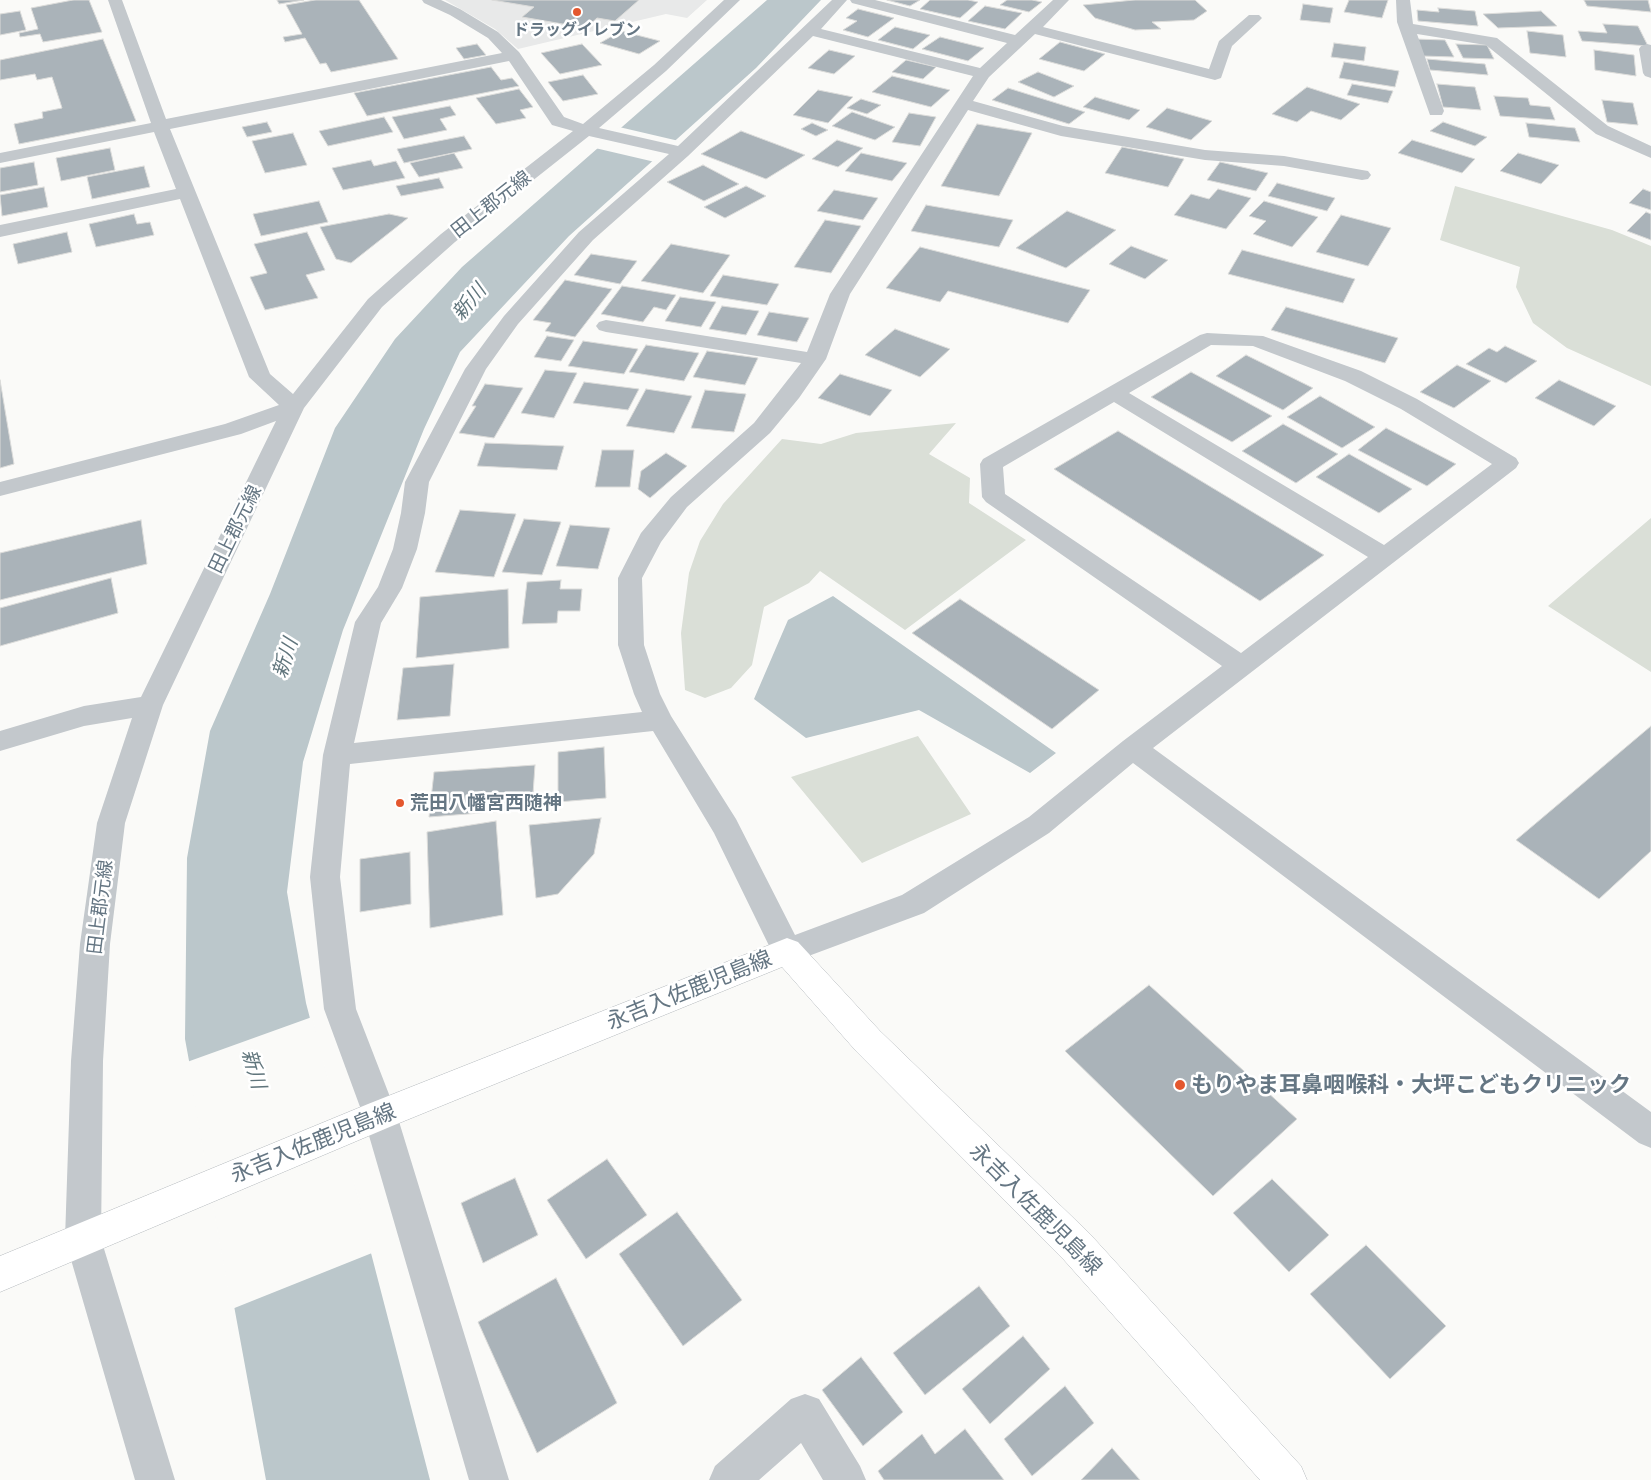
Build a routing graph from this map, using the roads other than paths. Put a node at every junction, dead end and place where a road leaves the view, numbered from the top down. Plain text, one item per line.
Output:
1 (115, 0) edge
2 (429, 0) edge
3 (734, 0) edge
4 (840, 0) edge
5 (857, 0) edge
6 (1062, 0) edge
7 (1403, 0) edge
8 (1254, 18) dead end
9 (1407, 28) junction
10 (810, 32) junction
11 (1027, 35) junction
12 (1647, 49) dead end
13 (513, 55) junction
14 (1651, 73) edge
15 (983, 74) junction
16 (964, 104) junction
17 (1436, 111) dead end
18 (160, 125) junction
19 (586, 130) junction
20 (682, 152) junction
21 (1651, 153) edge
22 (0, 158) edge
23 (1362, 175) dead end
24 (186, 192) junction
25 (0, 232) edge
26 (606, 326) dead end
27 (815, 358) junction
28 (1114, 393) junction
29 (294, 407) junction
30 (0, 489) edge
31 (1385, 557) junction
32 (1242, 666) junction
33 (150, 705) junction
34 (660, 720) junction
35 (0, 741) edge
36 (1133, 748) junction
37 (337, 755) junction
38 (787, 950) junction
39 (380, 1115) junction
40 (1651, 1132) edge
41 (83, 1239) junction
42 (0, 1274) edge
43 (155, 1480) edge
44 (489, 1480) edge
45 (729, 1480) edge
46 (846, 1480) edge
47 (1287, 1480) edge

1 - 18 street
2 - 13 street
3 - 19 street, 田上郡元線
4 - 10 street
5 - 11 street
6 - 11 street
7 - 9 street
8 - 11 street
9 - 17 street
9 - 21 street
10 - 15 street
10 - 20 street
11 - 15 street
12 - 14 street
13 - 18 street
13 - 19 street
15 - 16 street
16 - 23 street
16 - 27 street
18 - 22 street
18 - 24 street
19 - 20 street
19 - 29 street, 田上郡元線
20 - 37 street
24 - 25 street
24 - 29 street
26 - 27 street
27 - 34 street
28 - 31 street
28 - 31 street
28 - 32 street
29 - 30 street
29 - 33 street, 田上郡元線
31 - 32 street
32 - 36 street
33 - 35 street
33 - 41 street, 田上郡元線
34 - 37 street
34 - 38 street
36 - 38 street
36 - 40 street
37 - 39 street
38 - 39 main road, 永吉入佐鹿児島線
38 - 47 main road, 永吉入佐鹿児島線
39 - 41 main road, 永吉入佐鹿児島線
39 - 44 street
41 - 42 main road, 永吉入佐鹿児島線
41 - 43 street, 田上郡元線
45 - 46 street

